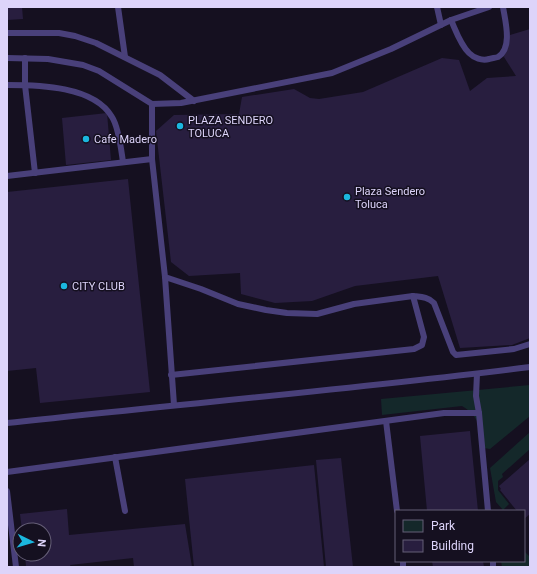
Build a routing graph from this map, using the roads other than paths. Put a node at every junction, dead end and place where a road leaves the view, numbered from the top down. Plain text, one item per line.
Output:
1 (118, 7) edge
2 (437, 7) edge
3 (463, 7) edge
4 (489, 7) edge
5 (503, 7) edge
6 (479, 9) edge
7 (466, 15) junction
8 (451, 20) junction
9 (441, 25) junction
10 (7, 33) edge
11 (125, 57) junction
12 (7, 58) edge
13 (25, 58) junction
14 (26, 85) junction
15 (7, 86) edge
16 (194, 101) junction
17 (152, 104) junction
18 (152, 159) junction
19 (123, 162) junction
20 (35, 173) junction
21 (7, 176) edge
22 (165, 276) junction
23 (413, 296) junction
24 (530, 344) edge
25 (530, 367) edge
26 (171, 374) junction
27 (477, 374) junction
28 (174, 405) junction
29 (479, 413) junction
30 (386, 421) junction
31 (7, 423) edge
32 (115, 457) junction
33 (7, 472) edge
34 (7, 491) edge
35 (397, 510) edge
36 (488, 510) edge
37 (125, 511) dead end
38 (16, 567) edge

1 - 11 lane
2 - 9 lane
3 - 7 lane
4 - 6 lane
5 - 8 lane
6 - 7 lane
7 - 8 lane
8 - 9 lane
9 - 16 lane
10 - 11 lane
11 - 16 lane
12 - 13 lane
13 - 14 lane
13 - 17 lane
14 - 15 lane
14 - 19 lane
14 - 20 lane
16 - 17 lane
17 - 18 lane
18 - 19 lane
18 - 22 lane
19 - 20 lane
20 - 21 lane
22 - 23 lane
22 - 26 lane
23 - 24 lane
23 - 26 lane
25 - 27 lane
26 - 28 lane
27 - 28 lane
27 - 29 lane
28 - 31 lane
29 - 30 lane
29 - 36 lane
30 - 32 lane
30 - 35 lane
32 - 33 lane
32 - 37 lane
34 - 38 lane

